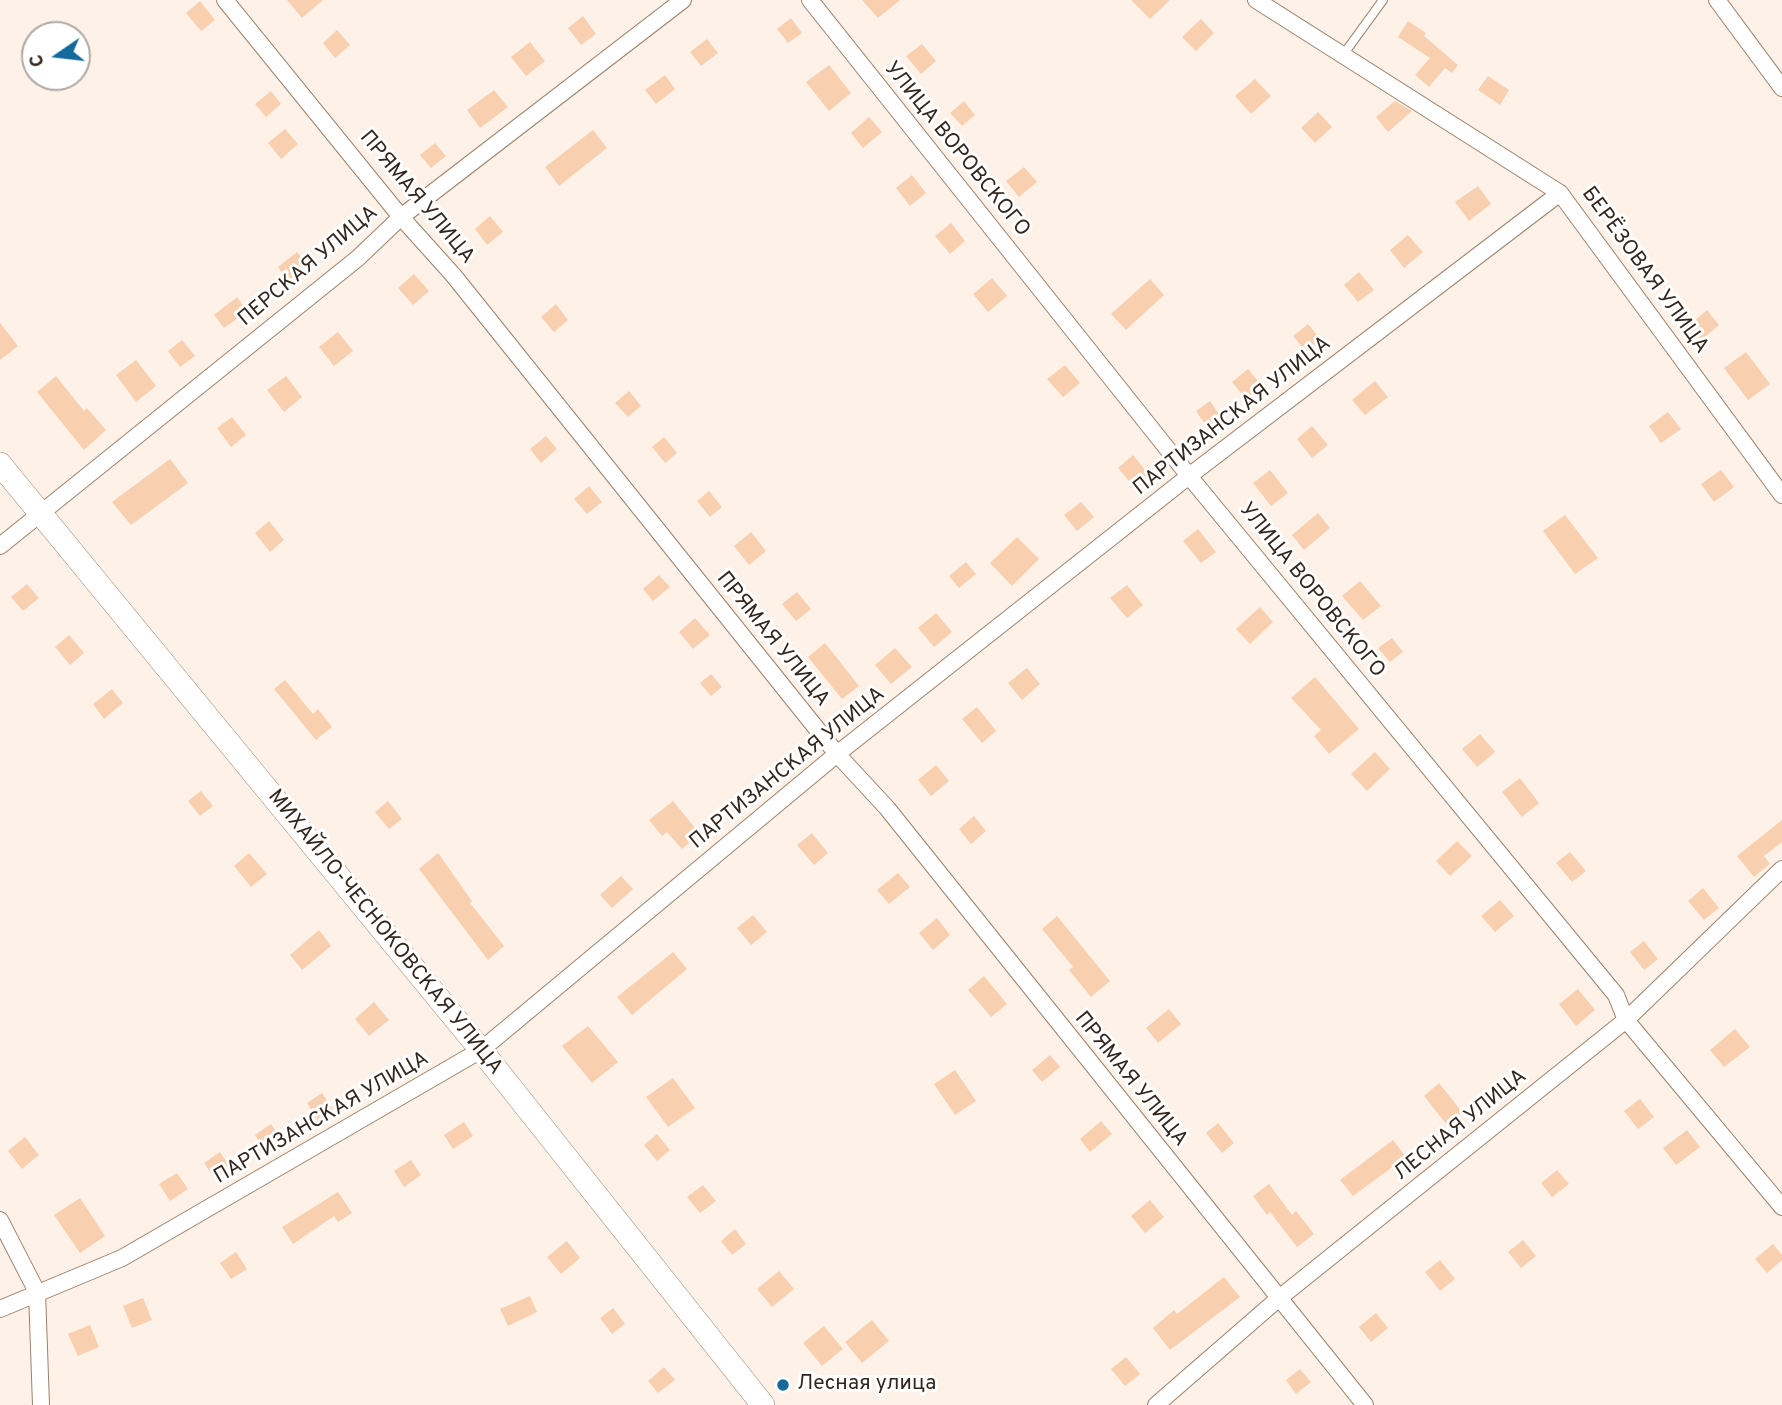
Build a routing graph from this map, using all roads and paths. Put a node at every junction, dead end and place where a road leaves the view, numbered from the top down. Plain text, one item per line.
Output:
1 (225, 0) edge
2 (683, 0) edge
3 (810, 0) edge
4 (1256, 0) edge
5 (1383, 0) edge
6 (1717, 0) edge
7 (1343, 55) junction
8 (1782, 88) edge
9 (1560, 192) junction
10 (401, 217) junction
11 (0, 464) edge
12 (1189, 476) junction
13 (1782, 495) edge
14 (40, 514) junction
15 (0, 546) edge
16 (837, 754) junction
17 (1782, 869) edge
18 (1626, 1020) junction
19 (481, 1050) junction
20 (1782, 1207) edge
21 (0, 1220) edge
22 (37, 1292) junction
23 (1278, 1299) junction
24 (0, 1309) edge
25 (41, 1405) edge
26 (763, 1405) edge
27 (1156, 1405) edge
28 (1365, 1405) edge

1 - 10 street, ПРЯМАЯ УЛИЦА
2 - 10 street, ПЕРСКАЯ УЛИЦА
3 - 12 street, УЛИЦА ВОРОВСКОГО
4 - 7 street, БЕРЁЗОВАЯ УЛИЦА
5 - 7 lane
6 - 8 street
7 - 9 street, БЕРЁЗОВАЯ УЛИЦА
9 - 12 street, ПАРТИЗАНСКАЯ УЛИЦА
9 - 13 street, БЕРЁЗОВАЯ УЛИЦА
10 - 14 street, ПЕРСКАЯ УЛИЦА
10 - 16 street, ПРЯМАЯ УЛИЦА
11 - 14 street, МИХАЙЛО-ЧЕСНОКОВСКАЯ УЛИЦА
12 - 16 street, ПАРТИЗАНСКАЯ УЛИЦА
12 - 18 street, УЛИЦА ВОРОВСКОГО
14 - 15 street, ПЕРСКАЯ УЛИЦА
14 - 19 street, МИХАЙЛО-ЧЕСНОКОВСКАЯ УЛИЦА
16 - 19 street, ПАРТИЗАНСКАЯ УЛИЦА
16 - 23 street, ПРЯМАЯ УЛИЦА
17 - 18 street, ЛЕСНАЯ УЛИЦА
18 - 20 street, УЛИЦА ВОРОВСКОГО
18 - 23 street, ЛЕСНАЯ УЛИЦА
19 - 22 street, ПАРТИЗАНСКАЯ УЛИЦА
19 - 26 street, МИХАЙЛО-ЧЕСНОКОВСКАЯ УЛИЦА
21 - 22 street
22 - 24 street, ПАРТИЗАНСКАЯ УЛИЦА
22 - 25 street
23 - 27 street, ЛЕСНАЯ УЛИЦА
23 - 28 street, ПРЯМАЯ УЛИЦА

